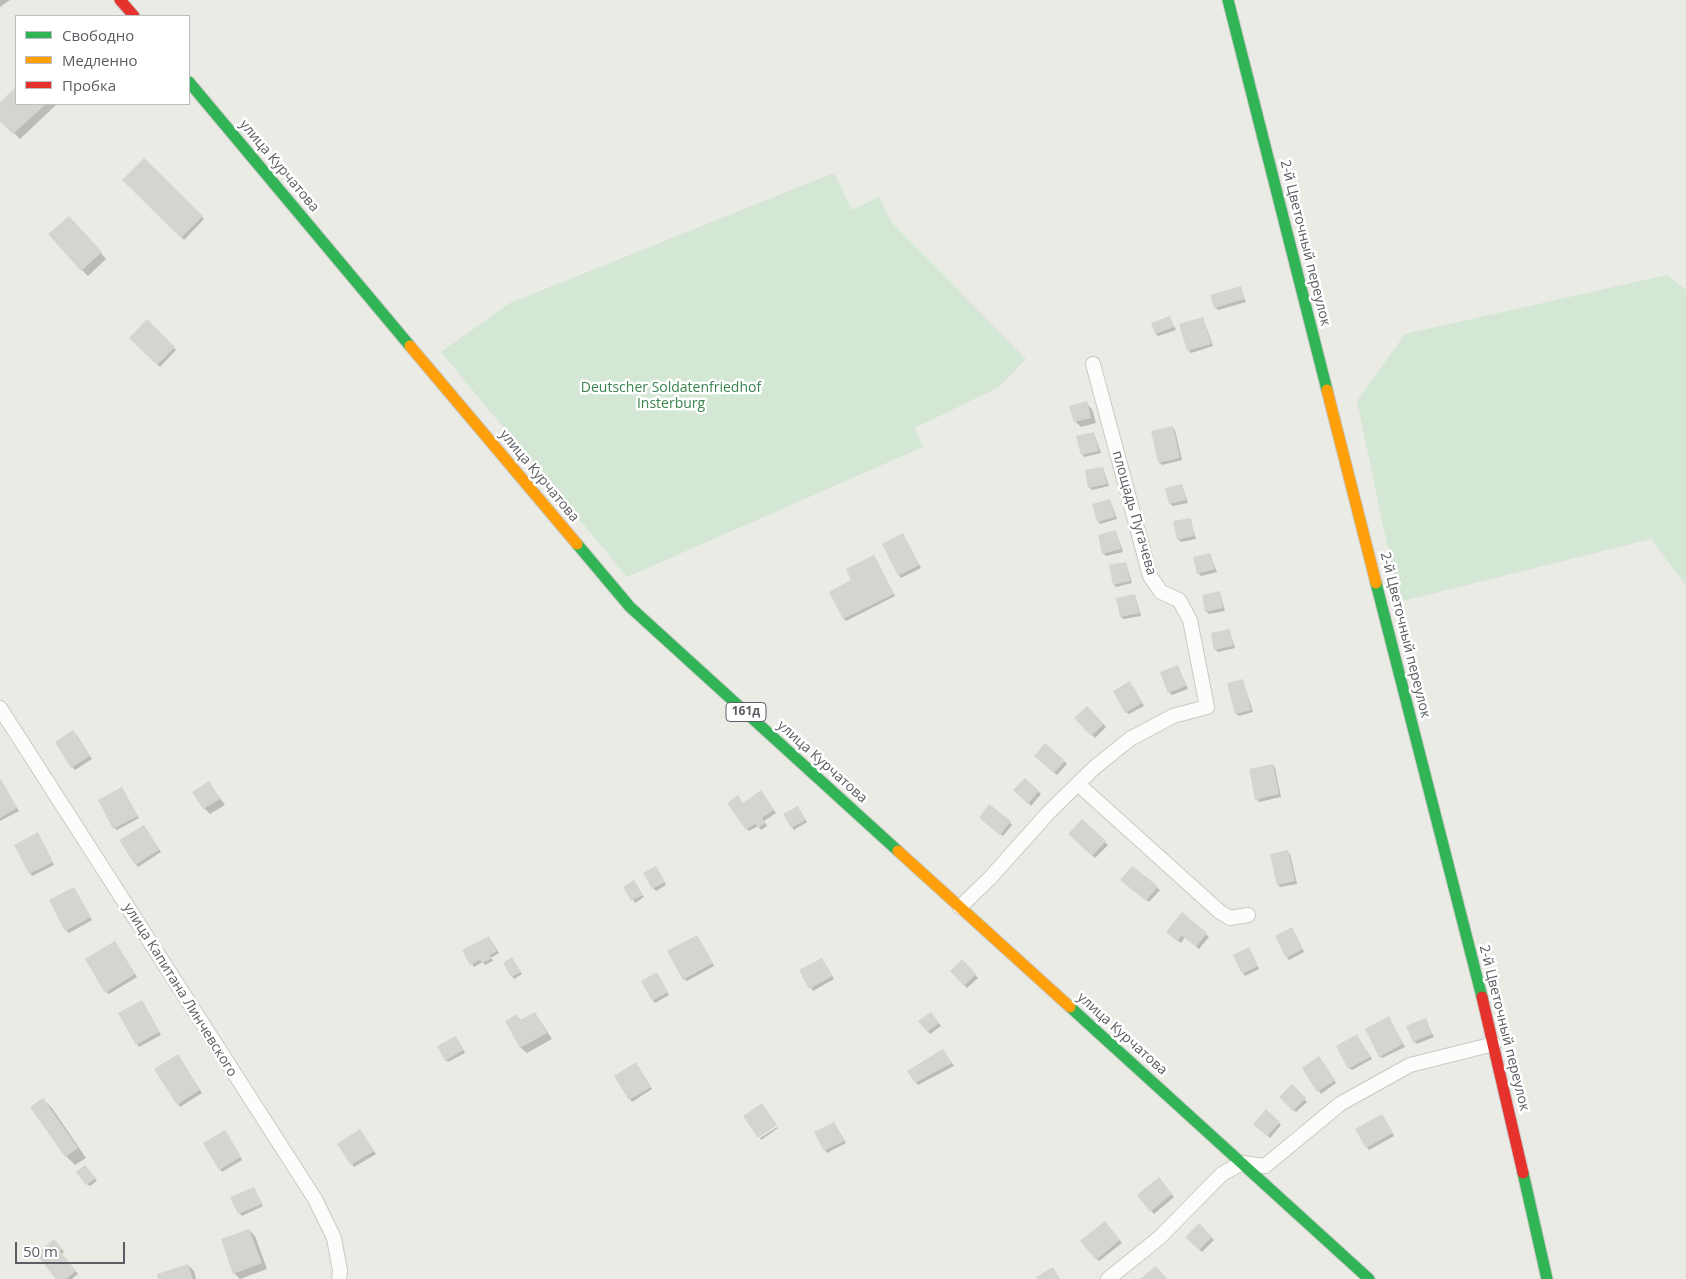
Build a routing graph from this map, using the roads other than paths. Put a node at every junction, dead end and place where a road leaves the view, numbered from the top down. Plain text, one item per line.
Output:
1 (120, 0) edge
2 (1228, 0) edge
3 (133, 15) edge
4 (190, 83) edge
5 (1093, 364) dead end
6 (0, 708) edge
7 (1078, 784) junction
8 (960, 907) junction
9 (1248, 915) dead end
10 (1494, 1044) junction
11 (1242, 1163) junction
12 (339, 1279) edge
13 (1108, 1279) edge
14 (1369, 1279) edge
15 (1547, 1279) edge

1 - 3 main road
2 - 10 main road, 2-й Цветочный переулок
4 - 8 main road, улица Курчатова / 161д
5 - 7 street, площадь Пугачева
6 - 12 street, улица Капитана Линчевского
7 - 8 street
7 - 9 street
8 - 11 main road, улица Курчатова / 161д
10 - 11 street
10 - 15 main road, 2-й Цветочный переулок
11 - 13 street
11 - 14 main road, улица Курчатова / 161д

